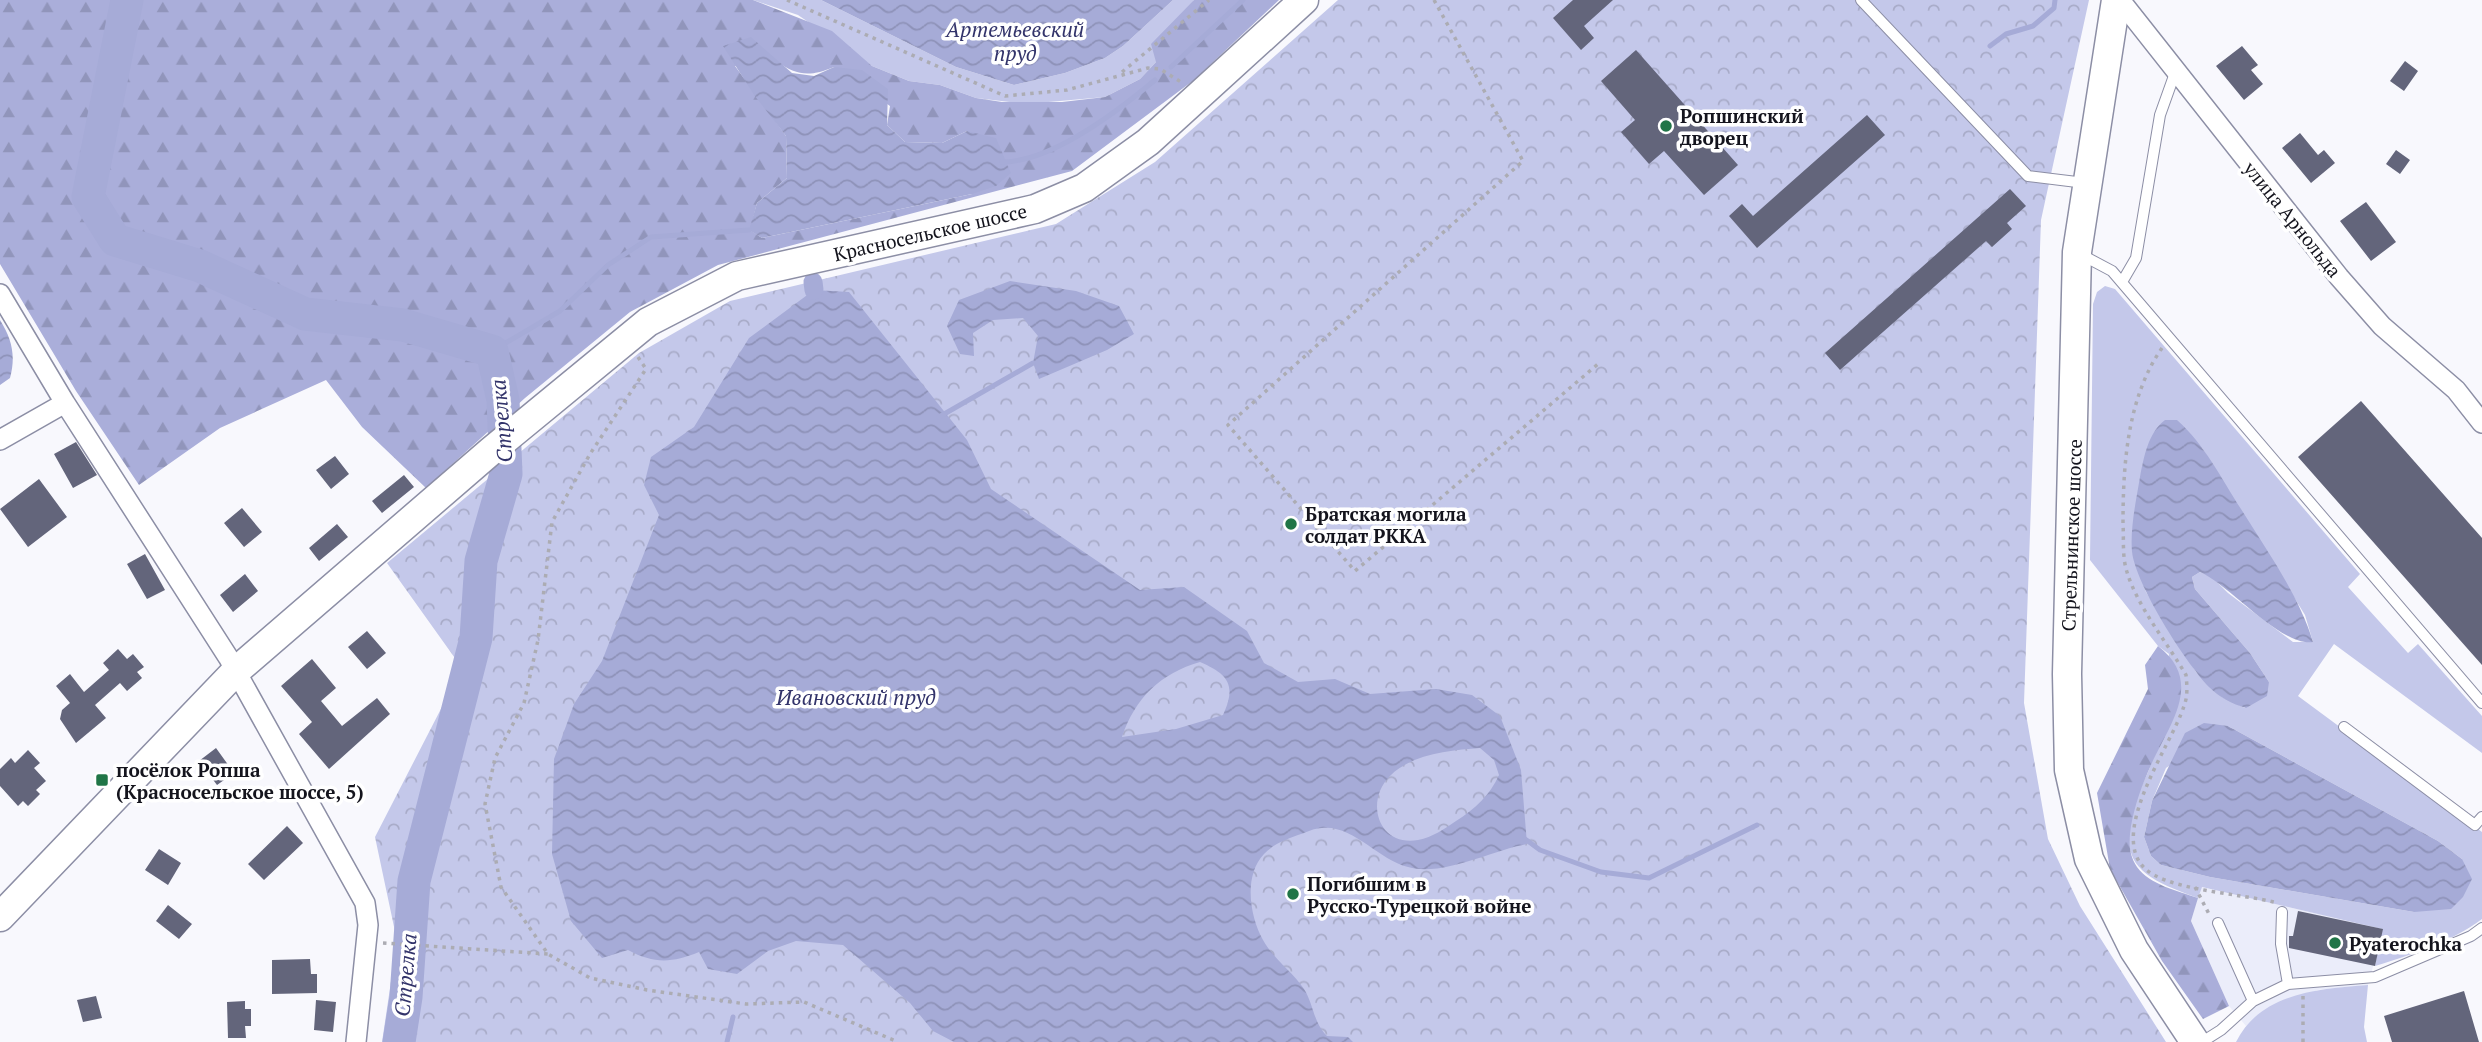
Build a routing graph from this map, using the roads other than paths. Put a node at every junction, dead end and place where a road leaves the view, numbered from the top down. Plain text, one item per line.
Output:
1 (1304, 0) edge
2 (1861, 0) edge
3 (2118, 0) edge
4 (2175, 74) junction
5 (2085, 183) junction
6 (2077, 252) junction
7 (2122, 282) junction
8 (0, 294) edge
9 (65, 403) junction
10 (2482, 423) edge
11 (0, 440) edge
12 (236, 671) junction
13 (2482, 703) edge
14 (2344, 727) dead end
15 (2482, 817) edge
16 (2282, 912) road end
17 (0, 916) edge
18 (2218, 923) road end
19 (2482, 928) edge
20 (2288, 984) junction
21 (2253, 1001) junction
22 (356, 1042) edge
23 (2195, 1042) edge
24 (2202, 1042) edge

1 - 12 main road, Красносельское шоссе
2 - 5 lane
3 - 4 street, улица Арнольда
3 - 5 main road, Стрельнинское шоссе
4 - 7 lane
4 - 10 street, улица Арнольда
5 - 6 main road, Стрельнинское шоссе
6 - 7 lane
6 - 23 main road, Стрельнинское шоссе
7 - 13 lane
8 - 9 street
9 - 11 street
9 - 12 street
12 - 17 main road, Красносельское шоссе
12 - 22 street
14 - 15 lane
16 - 20 lane
18 - 21 lane
19 - 20 lane
20 - 21 lane
21 - 24 lane

